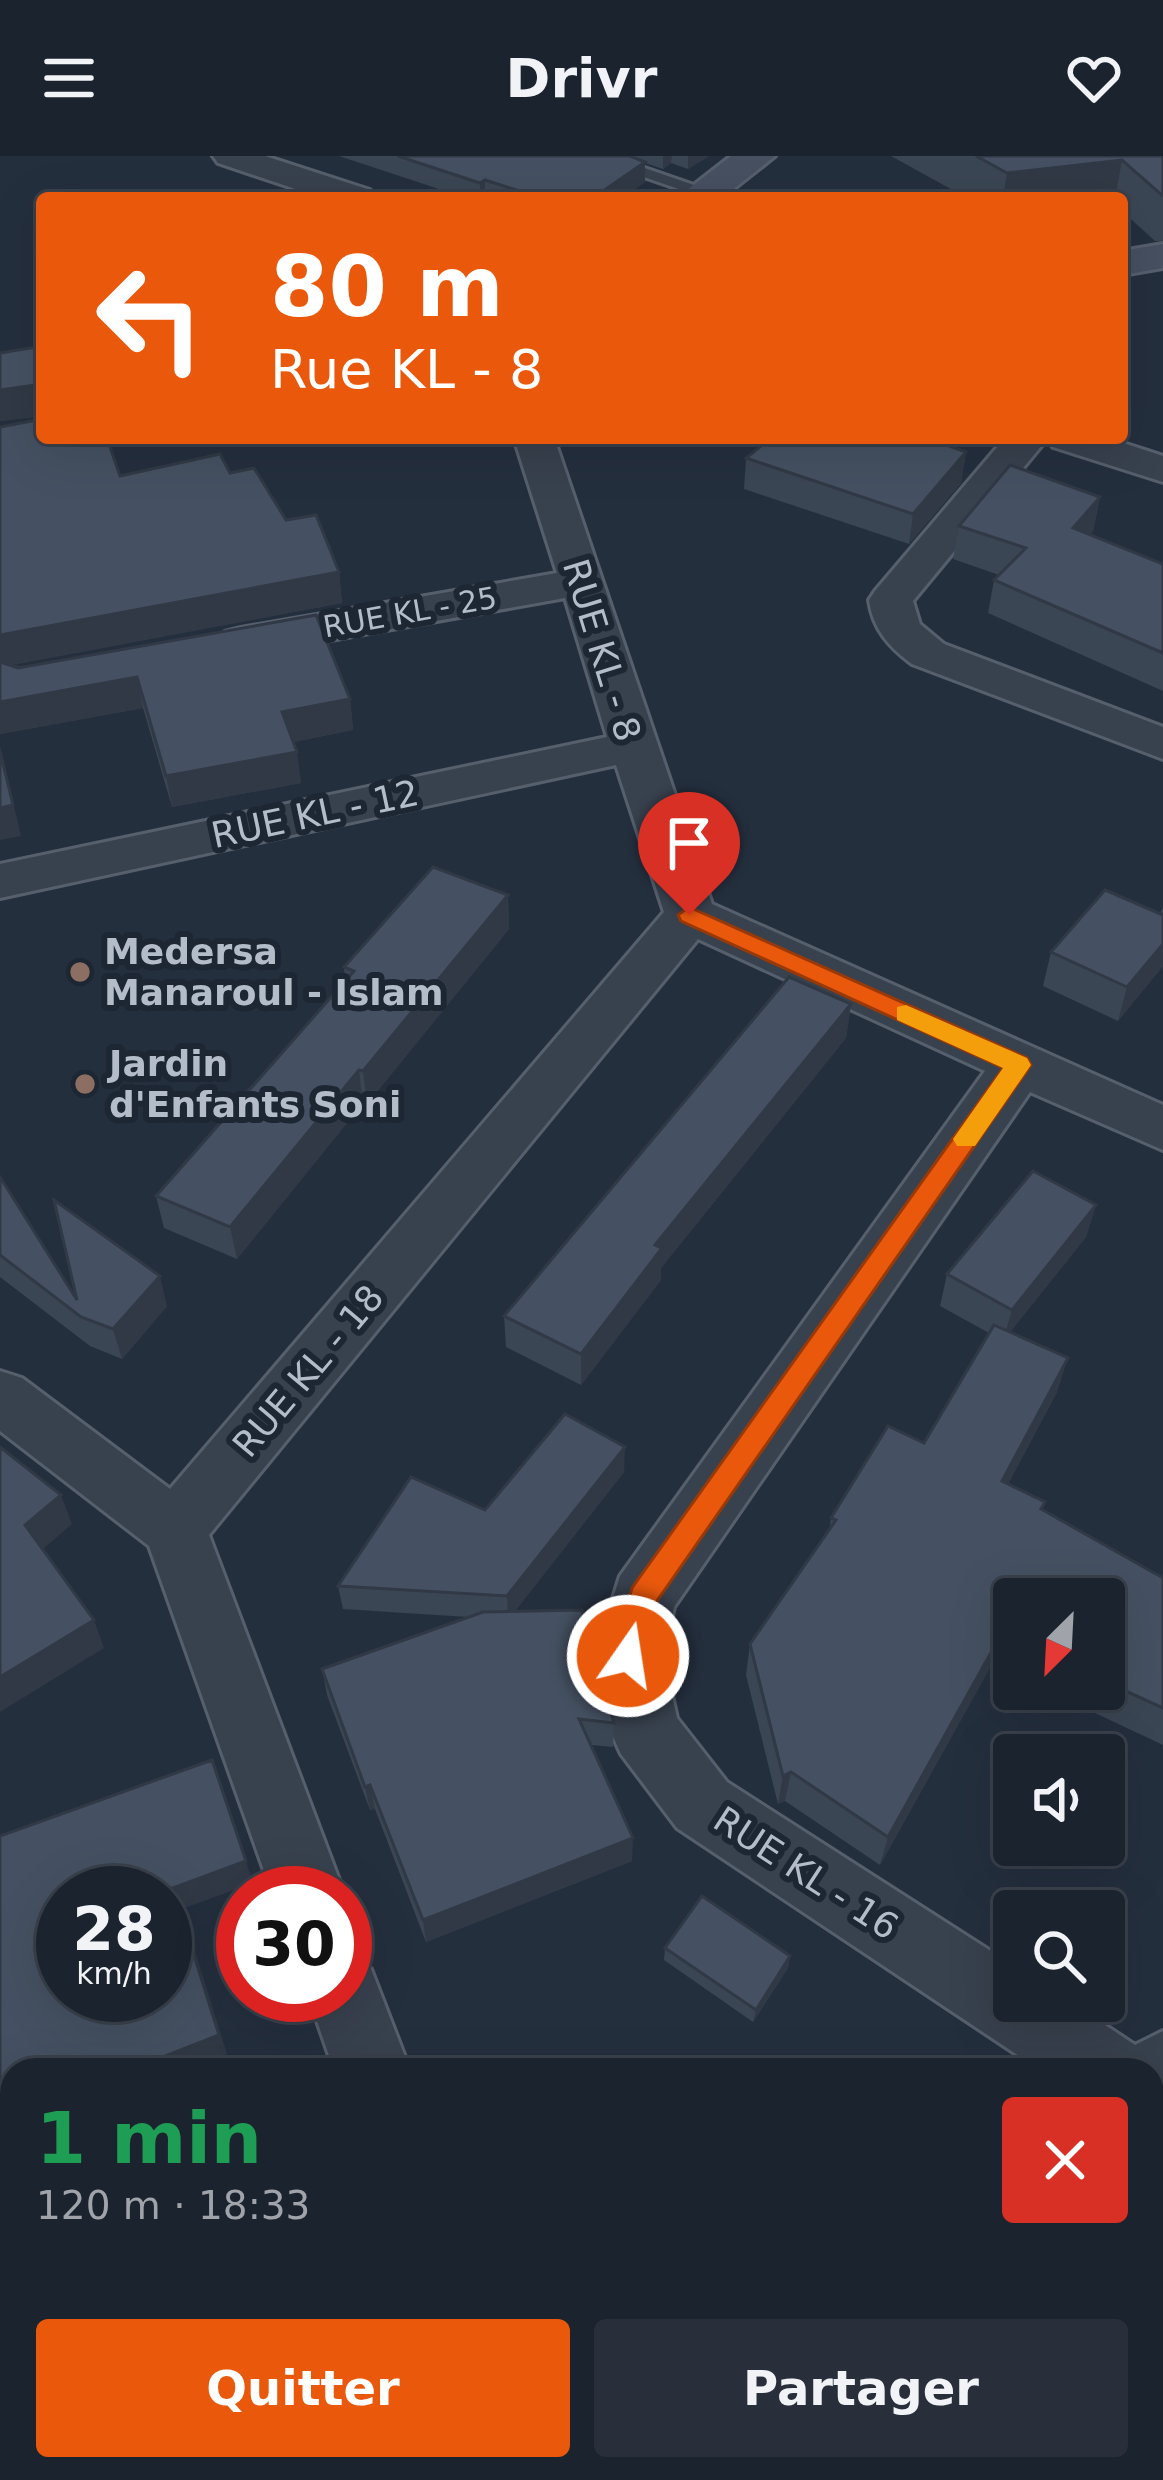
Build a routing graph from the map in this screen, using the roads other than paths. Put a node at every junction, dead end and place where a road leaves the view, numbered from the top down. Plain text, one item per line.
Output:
1 (230, 156) edge
2 (592, 156) edge
3 (756, 156) edge
4 (339, 192) edge
5 (693, 192) edge
6 (705, 192) edge
7 (536, 444) edge
8 (1022, 444) edge
9 (1084, 444) edge
10 (1163, 470) edge
11 (584, 580) junction
12 (188, 651) edge
13 (1163, 744) edge
14 (631, 747) junction
15 (0, 881) edge
16 (689, 915) junction
17 (1018, 1065) junction
18 (1163, 1129) edge
19 (0, 1396) edge
20 (175, 1529) junction
21 (298, 1866) edge
22 (355, 2022) edge
23 (368, 2058) edge
24 (1089, 2058) edge

1 - 4 street
2 - 5 lane
3 - 6 street
7 - 11 street, RUE KL - 8
8 - 13 street
9 - 10 street
11 - 12 street, RUE KL - 25
11 - 14 street, RUE KL - 8
14 - 15 street, RUE KL - 12
14 - 16 street, RUE KL - 8
16 - 17 street
16 - 20 street, RUE KL - 18
17 - 18 street
17 - 24 street, RUE KL - 16
19 - 20 street
20 - 21 street
22 - 23 street

